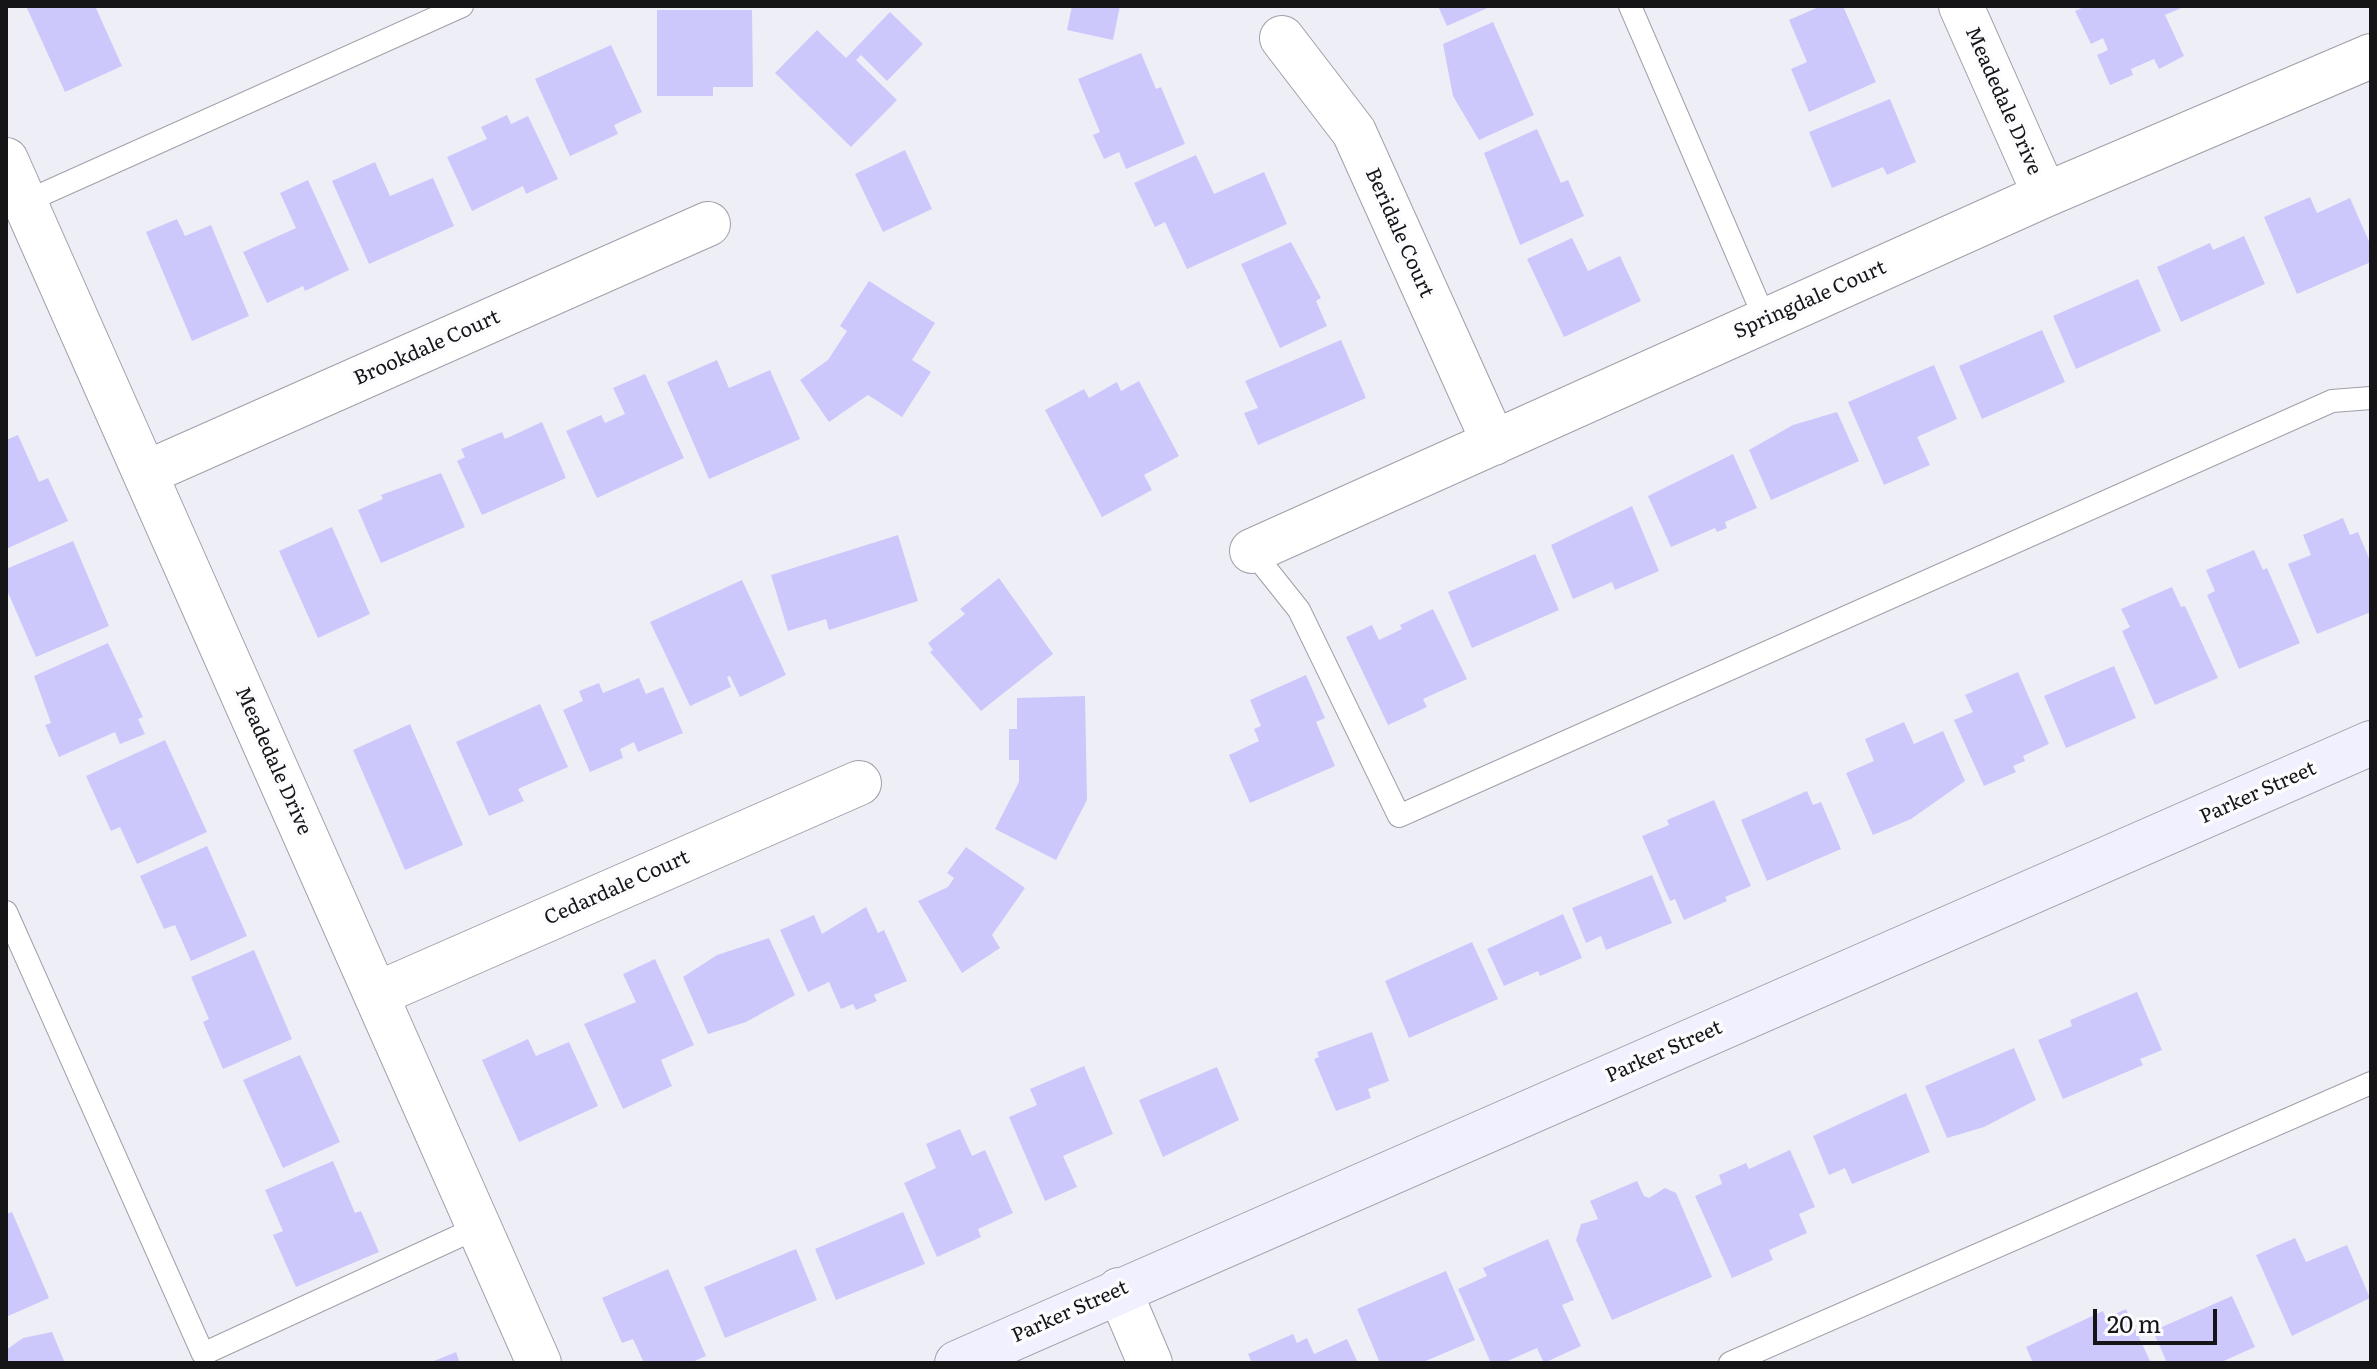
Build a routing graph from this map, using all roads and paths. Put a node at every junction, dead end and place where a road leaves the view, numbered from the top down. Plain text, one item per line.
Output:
1 (462, 6) edge
2 (1630, 6) edge
3 (1961, 6) edge
4 (1282, 38) dead end
5 (2371, 56) edge
6 (6, 160) edge
7 (2045, 195) junction
8 (25, 202) junction
9 (708, 224) dead end
10 (1765, 319) junction
11 (2371, 398) edge
12 (1494, 443) junction
13 (146, 473) junction
14 (1252, 551) joint
15 (2371, 743) edge
16 (859, 783) dead end
17 (6, 912) edge
18 (377, 994) junction
19 (2371, 1083) edge
20 (479, 1227) junction
21 (1119, 1290) junction
22 (539, 1363) edge
23 (957, 1363) edge
24 (1150, 1363) edge
25 (1730, 1363) edge

1 - 8 lane
2 - 10 lane
3 - 7 street, Meadedale Drive
4 - 12 street, Beridale Court
5 - 7 street, Springdale Court
6 - 8 street, Meadedale Drive
7 - 10 street, Springdale Court
8 - 13 street, Meadedale Drive
9 - 13 street, Brookdale Court
10 - 12 street, Springdale Court
11 - 14 lane
12 - 14 street, Springdale Court
13 - 18 street, Meadedale Drive
15 - 21 street, Parker Street
16 - 18 street, Cedardale Court
17 - 20 lane
18 - 20 street, Meadedale Drive
19 - 25 lane
20 - 22 street, Meadedale Drive
21 - 23 street, Parker Street
21 - 24 street

